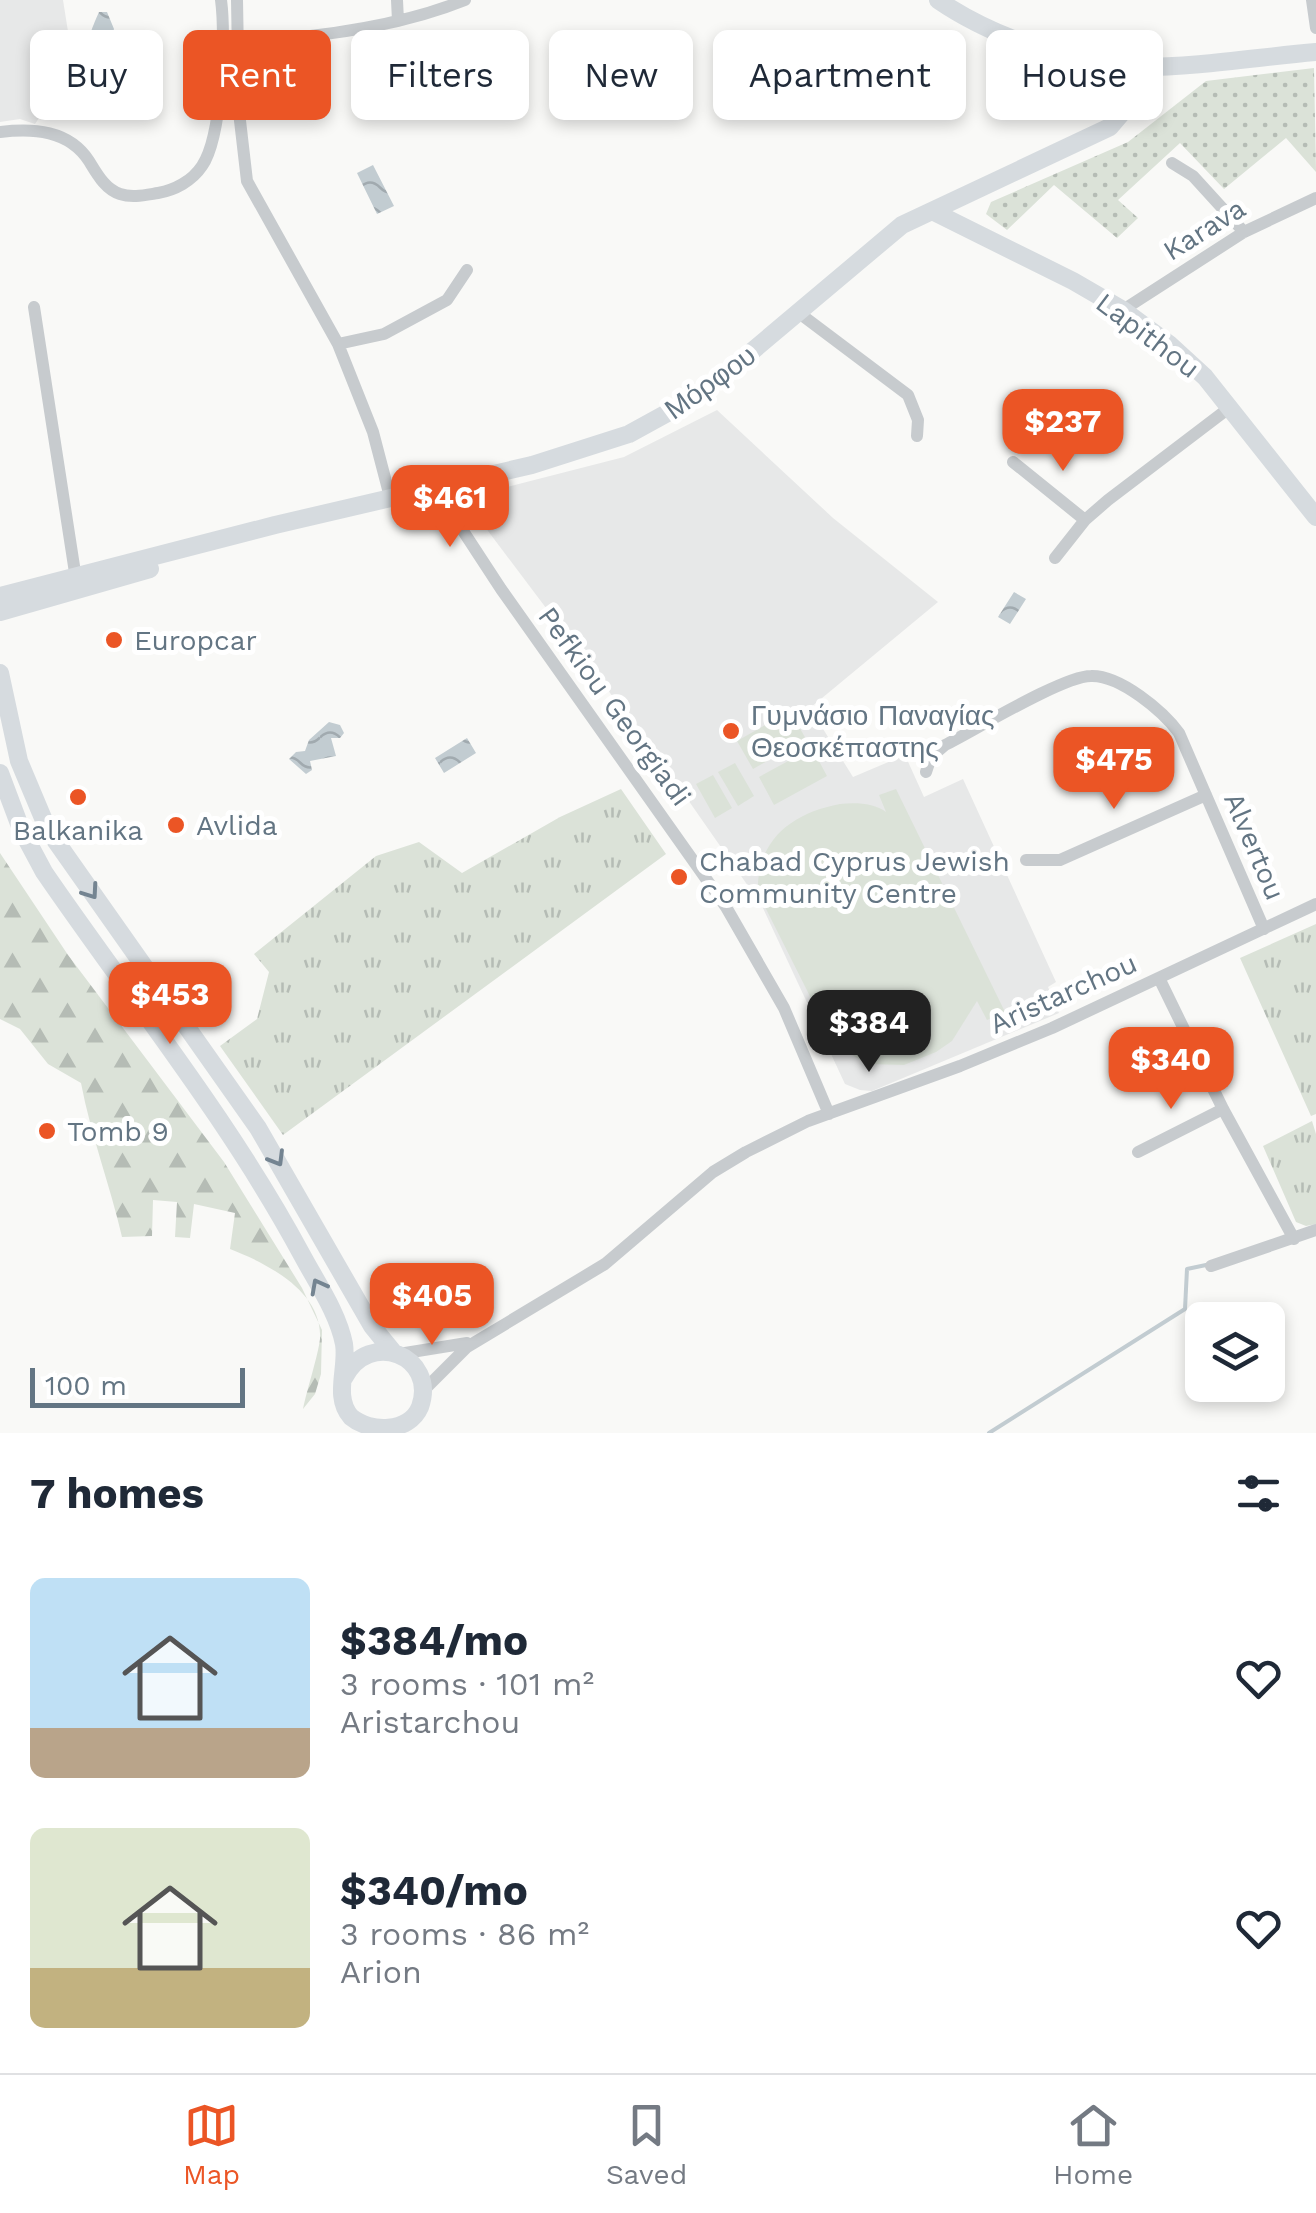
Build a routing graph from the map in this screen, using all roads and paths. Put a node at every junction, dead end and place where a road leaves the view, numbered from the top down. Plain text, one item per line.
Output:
1 (221, 0) edge
2 (237, 0) edge
3 (397, 0) edge
4 (465, 0) edge
5 (938, 0) edge
6 (1312, 0) edge
7 (398, 21) junction
8 (1316, 28) edge
9 (238, 30) edge
10 (994, 30) edge
11 (331, 31) edge
12 (1316, 52) edge
13 (1163, 66) edge
14 (240, 120) edge
15 (1116, 120) edge
16 (0, 132) edge
17 (1172, 163) dead end
18 (1316, 198) edge
19 (932, 210) junction
20 (1244, 232) junction
21 (466, 270) dead end
22 (34, 306) dead end
23 (1123, 310) junction
24 (799, 313) junction
25 (338, 344) junction
26 (1229, 408) junction
27 (917, 436) dead end
28 (1013, 462) dead end
29 (440, 488) junction
30 (390, 497) junction
31 (1316, 517) edge
32 (1085, 520) junction
33 (195, 547) junction
34 (1055, 558) dead end
35 (76, 578) junction
36 (0, 596) edge
37 (0, 612) edge
38 (0, 673) edge
39 (0, 772) edge
40 (926, 772) dead end
41 (1206, 796) junction
42 (1026, 860) dead end
43 (1316, 904) edge
44 (1264, 929) junction
45 (1160, 978) junction
46 (1223, 1109) junction
47 (829, 1114) junction
48 (1138, 1152) dead end
49 (1316, 1230) edge
50 (1294, 1239) junction
51 (1210, 1266) dead end
52 (475, 1341) junction
53 (396, 1353) junction
54 (344, 1378) junction
55 (423, 1391) junction
56 (416, 1424) edge
57 (374, 1432) edge

1 - 16 street
2 - 9 street
3 - 7 street
4 - 7 street
5 - 10 street
6 - 8 street
7 - 11 street
12 - 13 street
14 - 25 street
15 - 19 street, Μόρφου
17 - 20 street
18 - 20 street, Karava
19 - 23 street, Lapithou
19 - 24 street, Μόρφου
20 - 23 street, Karava
21 - 25 street
22 - 35 street
23 - 26 street, Lapithou
24 - 27 street
24 - 29 street, Μόρφου
25 - 30 street
26 - 31 street, Lapithou
26 - 32 street
28 - 32 street
29 - 30 street, Μόρφου
29 - 47 street, Pefkiou Georgiadi
30 - 33 street, Μόρφου
32 - 34 street
33 - 35 street, Μόρφου
33 - 37 street, Μόρφου
35 - 36 street, Μόρφου
38 -> 53 street
54 -> 39 street
40 - 41 street, Alvertou
41 - 42 street
41 - 44 street, Alvertou
43 - 44 street, Aristarchou
44 - 45 street, Aristarchou
45 - 46 street
45 - 47 street, Aristarchou
46 - 48 street
46 - 50 street
47 - 52 street, Aristarchou
49 - 50 street
50 - 51 street
52 - 53 street, Aristarchou
52 - 55 street, Aristarchou
53 - 54 street
53 - 55 street
54 - 57 street
55 - 56 street
56 - 57 street

